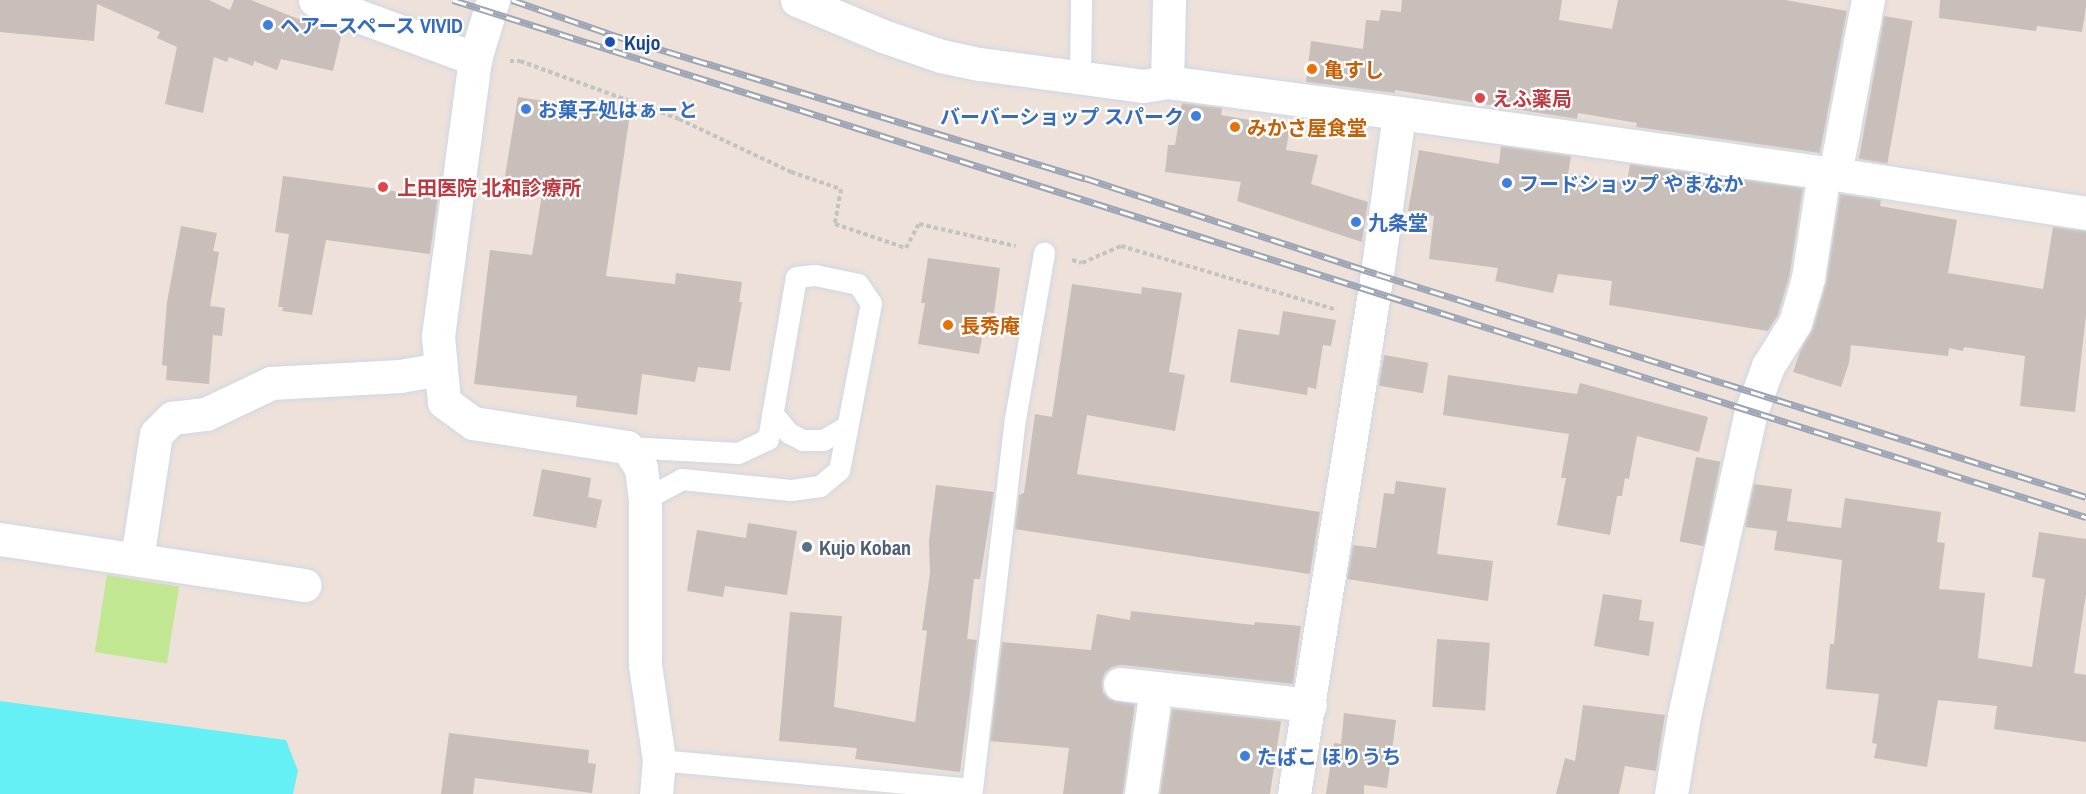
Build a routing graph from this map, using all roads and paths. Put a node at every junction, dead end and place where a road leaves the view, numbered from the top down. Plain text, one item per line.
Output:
1 (315, 0) edge
2 (493, 0) edge
3 (797, 0) edge
4 (1081, 0) edge
5 (1169, 0) edge
6 (1868, 0) edge
7 (475, 59) junction
8 (1080, 76) junction
9 (1167, 81) junction
10 (1400, 113) junction
11 (1829, 173) junction
12 (2086, 213) edge
13 (1044, 253) junction
14 (1369, 320) junction
15 (440, 369) junction
16 (772, 413) junction
17 (848, 426) junction
18 (627, 447) junction
19 (645, 499) junction
20 (0, 539) edge
21 (137, 559) junction
22 (305, 585) dead end
23 (1120, 684) dead end
24 (1156, 688) junction
25 (1310, 705) junction
26 (659, 760) junction
27 (656, 794) edge
28 (1141, 794) edge
29 (1294, 794) edge
30 (1671, 794) edge

1 - 7 street
2 - 7 street
3 - 8 street
4 - 8 lane
5 - 9 street
6 - 11 street
7 - 13 path
7 - 15 street
8 - 9 street
9 - 10 street
10 - 11 street
10 - 14 street
11 - 12 street
11 - 30 street
13 - 14 path
13 - 26 lane
14 - 25 street
15 - 18 street
15 - 21 street
16 - 17 lane
16 - 17 lane
16 - 18 lane
17 - 19 lane
18 - 19 street
19 - 26 street
20 - 21 street
21 - 22 street
23 - 24 street
24 - 25 street
24 - 28 street
25 - 29 street
26 - 27 street

